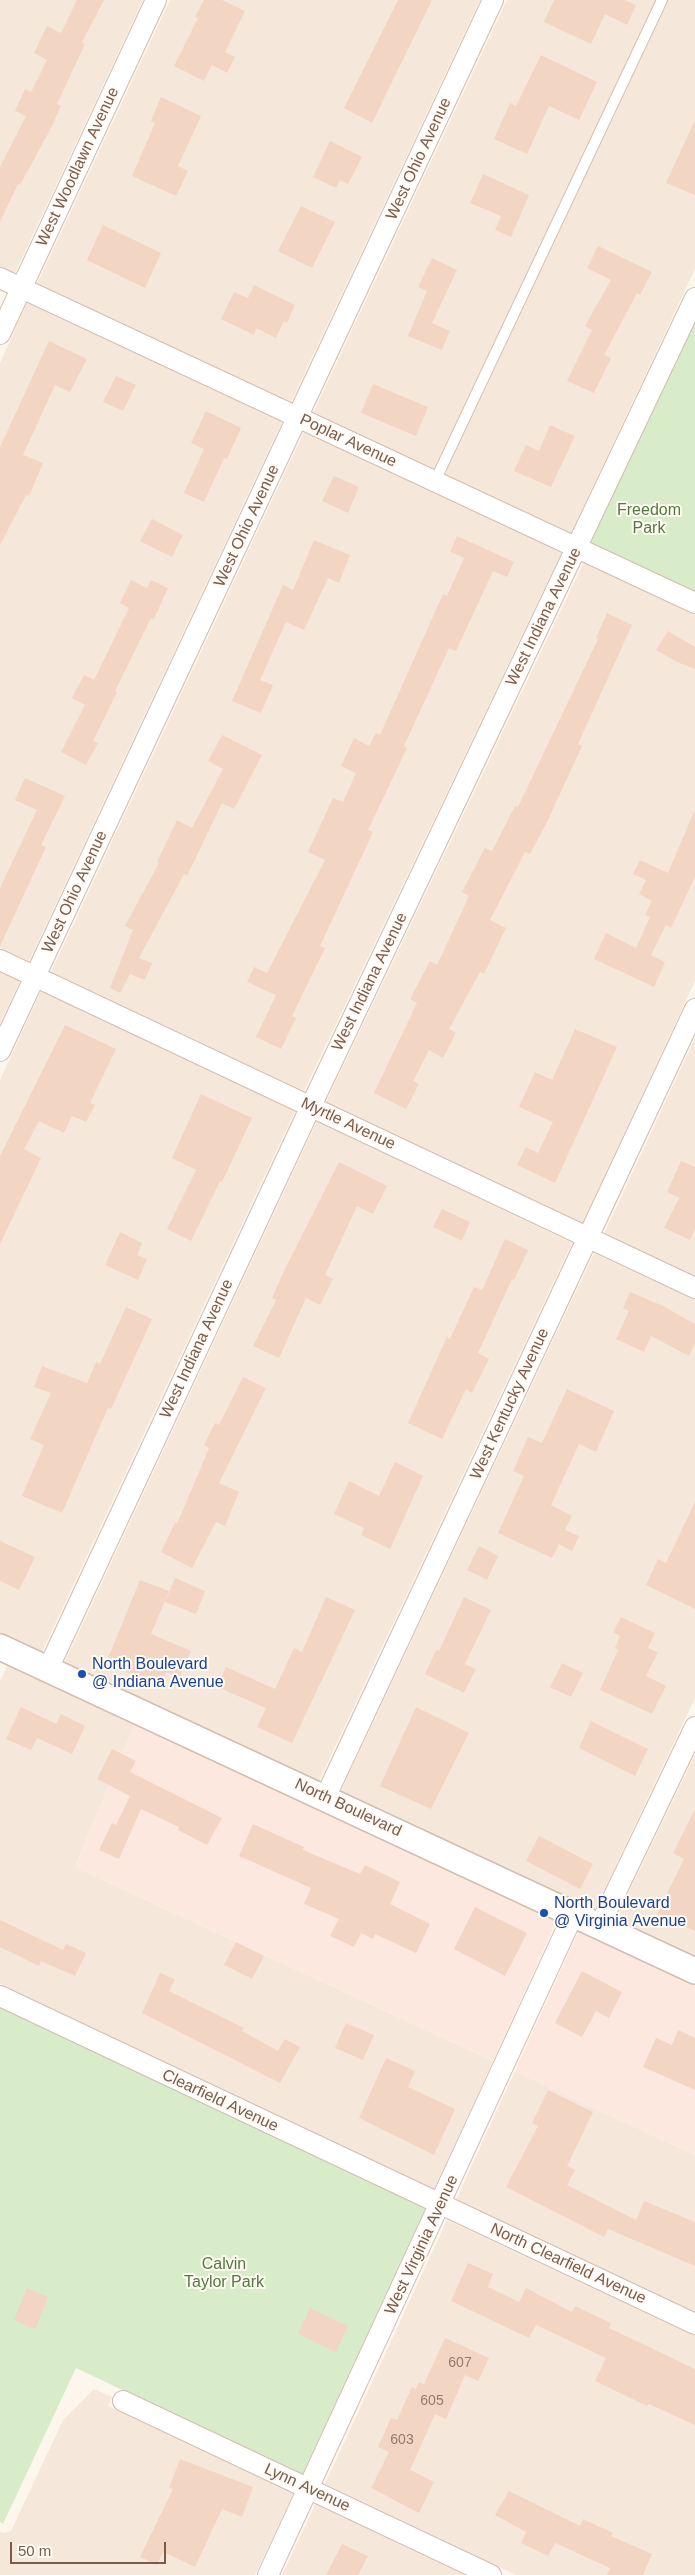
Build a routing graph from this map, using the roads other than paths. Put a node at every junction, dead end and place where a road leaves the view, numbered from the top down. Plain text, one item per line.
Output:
1 (156, 0) edge
2 (493, 0) edge
3 (662, 0) edge
4 (0, 278) edge
5 (21, 288) junction
6 (695, 298) edge
7 (0, 334) edge
8 (298, 417) junction
9 (435, 481) junction
10 (577, 548) junction
11 (695, 603) edge
12 (0, 960) edge
13 (35, 976) junction
14 (695, 1009) edge
15 (0, 1051) edge
16 (311, 1106) junction
17 (588, 1239) junction
18 (695, 1288) edge
19 (1, 1650) edge
20 (48, 1668) junction
21 (695, 1727) edge
22 (325, 1798) junction
23 (574, 1913) junction
24 (600, 1925) junction
25 (695, 1971) edge
26 (0, 1996) edge
27 (441, 2205) junction
28 (695, 2324) edge
29 (123, 2401) dead end
30 (310, 2488) junction
31 (268, 2575) edge
32 (491, 2575) edge

1 - 5 street, West Woodlawn Avenue
2 - 8 street, West Ohio Avenue
3 - 9 lane
4 - 5 street, Poplar Avenue
5 - 7 street, West Woodlawn Avenue
5 - 8 street, Poplar Avenue
6 - 10 street, West Indiana Avenue
8 - 9 street, Poplar Avenue
8 - 13 street, West Ohio Avenue
9 - 10 street, Poplar Avenue
10 - 11 street, Poplar Avenue
10 - 16 street, West Indiana Avenue
12 - 13 street, Myrtle Avenue
13 - 15 street, West Ohio Avenue
13 - 16 street, Myrtle Avenue
14 - 17 street, West Kentucky Avenue
16 - 17 street, Myrtle Avenue
16 - 20 street, West Indiana Avenue
17 - 18 street, Myrtle Avenue
17 - 22 street, West Kentucky Avenue
19 - 20 street, North Boulevard
20 - 22 street, North Boulevard
21 - 24 street
22 - 23 street, North Boulevard
23 - 24 street, North Boulevard
23 - 27 street, West Virginia Avenue
24 - 25 street, North Boulevard
26 - 27 street, Clearfield Avenue
27 - 28 street, North Clearfield Avenue
27 - 30 street, West Virginia Avenue
29 - 30 street, Lynn Avenue
30 - 31 street, West Virginia Avenue
30 - 32 street, Lynn Avenue

